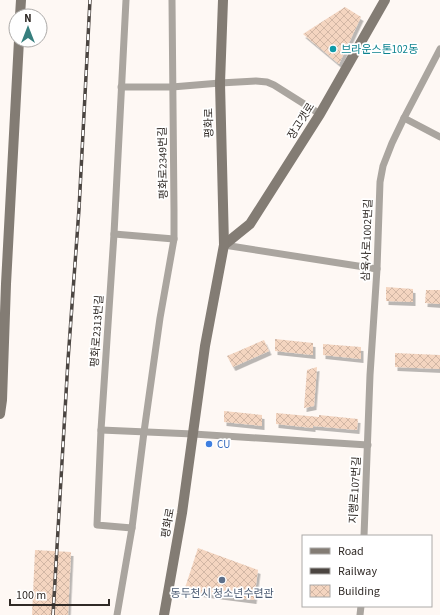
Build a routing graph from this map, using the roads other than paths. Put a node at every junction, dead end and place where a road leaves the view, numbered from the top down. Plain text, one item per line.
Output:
1 (126, 0) edge
2 (172, 0) edge
3 (223, 0) edge
4 (385, 0) edge
5 (18, 48) edge
6 (440, 49) edge
7 (220, 83) junction
8 (121, 87) junction
9 (172, 87) junction
10 (320, 114) junction
11 (404, 118) junction
12 (440, 137) edge
13 (114, 234) junction
14 (174, 239) junction
15 (224, 245) junction
16 (377, 269) junction
17 (3, 283) edge
18 (0, 414) edge
19 (101, 430) junction
20 (144, 432) junction
21 (193, 434) junction
22 (368, 445) junction
23 (132, 528) junction
24 (364, 535) edge
25 (117, 615) edge
26 (164, 615) edge

1 - 8 street
2 - 9 street, 평화로2349번길
3 - 7 street, 평화로
4 - 10 street, 장고갯로
5 - 17 street
6 - 11 street, 삼육사로1002번길
7 - 9 street
7 - 10 street
7 - 15 street, 평화로
8 - 9 street
8 - 13 street
9 - 14 street, 평화로2349번길
10 - 15 street, 장고갯로
11 - 12 street
11 - 16 street, 삼육사로1002번길
13 - 14 street
13 - 19 street, 평화로2313번길
14 - 20 street
15 - 16 street
15 - 21 street, 평화로
16 - 22 street, 삼육사로1002번길
17 - 18 street
19 - 20 street
19 - 23 street, 평화로2313번길
20 - 21 street
20 - 23 street
21 - 22 street
21 - 26 street, 평화로
22 - 24 street, 지행로107번길
23 - 25 street

